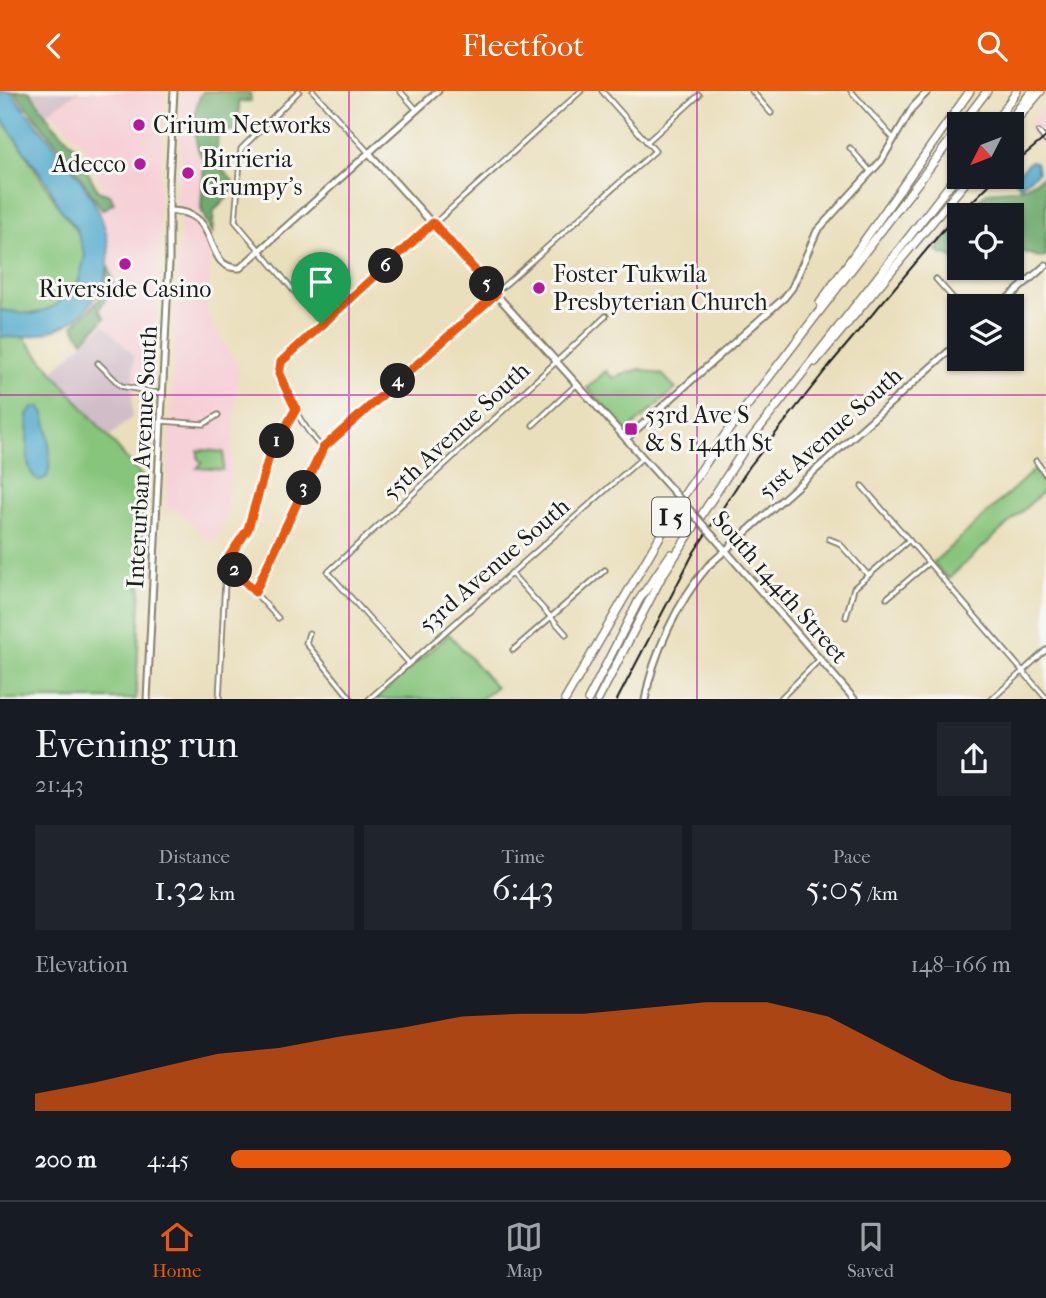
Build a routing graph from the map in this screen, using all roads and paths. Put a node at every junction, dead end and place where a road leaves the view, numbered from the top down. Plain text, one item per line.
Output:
1 (174, 91) edge
2 (299, 91) edge
3 (313, 91) edge
4 (400, 91) edge
5 (438, 91) edge
6 (581, 91) edge
7 (602, 91) edge
8 (752, 91) edge
9 (851, 91) edge
10 (928, 91) edge
11 (970, 91) edge
12 (985, 91) edge
13 (1017, 91) edge
14 (1032, 91) edge
15 (1041, 91) edge
16 (699, 95) dead end
17 (417, 110) junction
18 (971, 112) edge
19 (1002, 112) edge
20 (1018, 112) edge
21 (1021, 112) edge
22 (771, 113) dead end
23 (1039, 132) dead end
24 (893, 138) junction
25 (1046, 141) edge
26 (647, 142) junction
27 (947, 145) edge
28 (850, 148) dead end
29 (369, 153) junction
30 (871, 172) junction
31 (947, 188) edge
32 (960, 189) edge
33 (169, 211) junction
34 (433, 223) junction
35 (260, 252) junction
36 (1046, 265) edge
37 (936, 279) dead end
38 (496, 294) junction
39 (949, 294) edge
40 (1013, 294) edge
41 (606, 316) dead end
42 (321, 324) junction
43 (792, 345) junction
44 (947, 353) edge
45 (557, 362) junction
46 (97, 363) dead end
47 (577, 384) junction
48 (790, 387) junction
49 (163, 394) junction
50 (296, 409) junction
51 (218, 415) dead end
52 (162, 421) junction
53 (533, 425) dead end
54 (626, 439) junction
55 (323, 448) junction
56 (642, 457) junction
57 (1036, 461) dead end
58 (1046, 475) edge
59 (862, 486) dead end
60 (689, 532) junction
61 (829, 539) dead end
62 (909, 540) junction
63 (725, 549) junction
64 (226, 561) junction
65 (928, 562) junction
66 (605, 570) dead end
67 (511, 573) junction
68 (868, 575) junction
69 (255, 592) junction
70 (887, 598) dead end
71 (846, 617) dead end
72 (278, 618) dead end
73 (551, 618) junction
74 (309, 633) dead end
75 (566, 634) dead end
76 (513, 650) dead end
77 (1046, 650) edge
78 (820, 659) junction
79 (409, 663) junction
80 (1023, 671) junction
81 (1046, 698) edge
82 (148, 699) edge
83 (219, 699) edge
84 (352, 699) edge
85 (368, 699) edge
86 (565, 699) edge
87 (587, 699) edge
88 (598, 699) edge
89 (645, 699) edge
90 (779, 699) edge
91 (855, 699) edge
92 (991, 699) edge

1 - 33 street, Interurban Avenue South
2 - 35 street
3 - 29 street, South 144th Street
4 - 17 street
5 - 17 street
6 - 34 street
7 - 26 street
8 - 22 street
9 - 24 street
10 - 24 street
11 - 43 highway
12 - 18 highway
13 - 19 highway
14 - 20 highway
15 - 21 highway
16 - 26 street
17 - 29 street
23 - 25 street
24 - 30 street
26 - 38 street
27 - 43 highway, I 5
28 - 30 street
29 - 34 street, South 144th Street
29 - 35 street
30 - 54 street
31 - 48 highway, I 5
32 - 48 highway
33 - 35 street
33 - 49 street, Interurban Avenue South
34 - 38 street, South 144th Street
34 - 42 street
35 - 42 street
36 - 40 street
37 - 39 street
38 - 45 street, South 144th Street
38 - 55 street
41 - 45 street, 55th Avenue South
42 - 50 street
43 - 86 highway, I 5
44 - 63 street, 51st Avenue South
45 - 47 street, South 144th Street
45 - 79 street, 55th Avenue South
46 - 49 street
47 - 53 street
47 - 54 street, South 144th Street
48 - 60 highway, I 5
49 - 52 street, Interurban Avenue South
50 - 55 street
50 - 64 street
51 - 52 street
52 - 82 street, Interurban Avenue South
54 - 56 street, South 144th Street
55 - 69 street
56 - 63 street, South 144th Street, bridge
56 - 67 street, 53rd Avenue South
57 - 58 street
59 - 62 street
60 - 87 highway, I 5
60 - 88 highway, I 5
61 - 68 street
62 - 65 street
62 - 68 street
63 - 78 street, South 144th Street
63 - 89 street, 51st Avenue South
64 - 69 street
64 - 83 street
65 - 70 street
65 - 80 street
66 - 73 street
67 - 73 street
67 - 79 street, 53rd Avenue South
68 - 71 street
69 - 72 street
73 - 75 street
73 - 76 street
74 - 84 street
77 - 80 street
78 - 90 street
78 - 91 street, South 144th Street
79 - 85 street, 53rd Avenue South
80 - 81 street
80 - 92 street

